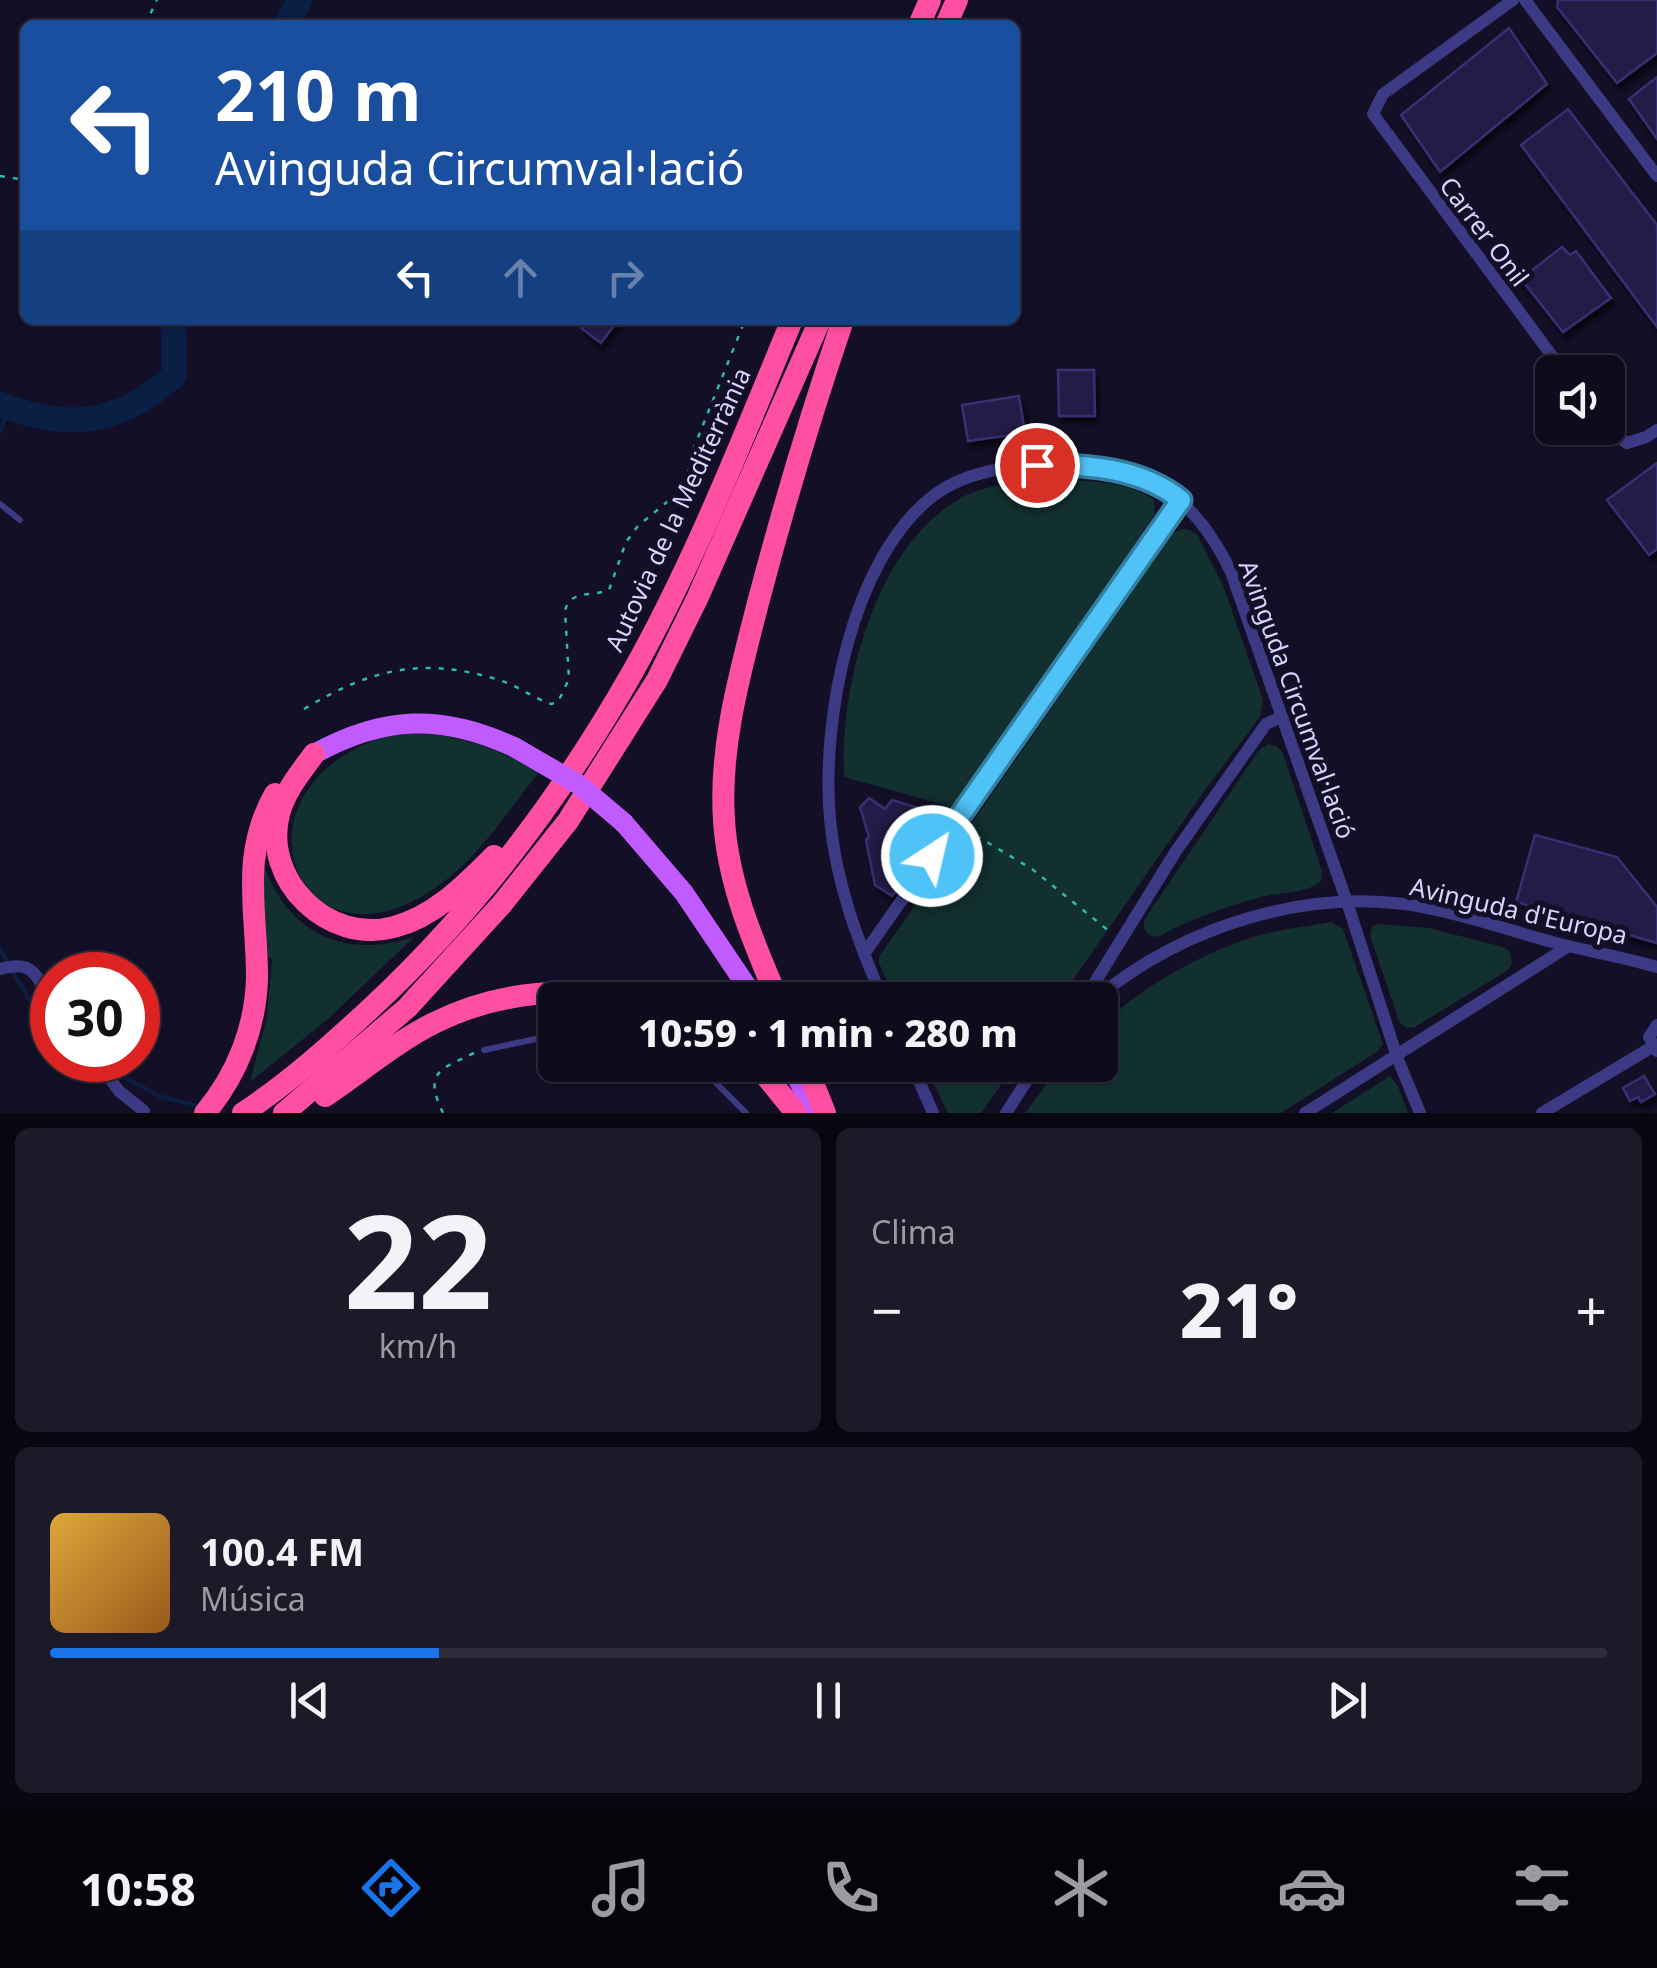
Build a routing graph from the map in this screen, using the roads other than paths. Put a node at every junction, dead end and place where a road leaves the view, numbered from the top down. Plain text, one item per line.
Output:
1 (1514, 0) edge
2 (1525, 0) edge
3 (1657, 176) edge
4 (790, 325) edge
5 (818, 325) edge
6 (841, 325) edge
7 (1551, 355) edge
8 (1657, 430) edge
9 (1625, 440) edge
10 (1181, 500) junction
11 (0, 504) edge
12 (20, 520) dead end
13 (1281, 717) junction
14 (314, 754) junction
15 (544, 810) junction
16 (1347, 902) junction
17 (1568, 946) junction
18 (864, 954) junction
19 (1657, 967) edge
20 (0, 969) edge
21 (30, 969) edge
22 (744, 982) edge
23 (770, 982) edge
24 (876, 982) edge
25 (1094, 982) edge
26 (1118, 982) edge
27 (538, 994) edge
28 (1657, 1024) edge
29 (538, 1039) edge
30 (1654, 1049) edge
31 (484, 1050) road end
32 (1397, 1057) junction
33 (112, 1082) edge
34 (715, 1082) edge
35 (771, 1082) edge
36 (799, 1082) edge
37 (813, 1082) edge
38 (920, 1082) edge
39 (1027, 1082) edge
40 (144, 1111) edge
41 (205, 1113) edge
42 (243, 1113) edge
43 (284, 1113) edge
44 (296, 1113) edge
45 (746, 1113) edge
46 (796, 1113) edge
47 (814, 1113) edge
48 (825, 1113) edge
49 (934, 1113) edge
50 (1006, 1113) edge
51 (1305, 1113) edge
52 (1420, 1113) edge
53 (1542, 1113) edge

1 - 7 street, Carrer Onil
2 - 3 street
4 - 15 highway, Autovia de la Mediterrània
5 - 43 highway, Autovia de la Mediterrània
6 - 23 highway
8 - 9 street
10 - 13 street, Avinguda Circumval·lació
10 - 18 street
10 - 18 street, Avinguda Circumval·lació
11 - 12 lane
13 - 16 street, Avinguda Circumval·lació
13 - 25 street
14 - 15 highway
14 - 22 main road, bridge
14 - 41 highway
15 - 42 highway, Autovia de la Mediterrània
16 - 17 street, Avinguda d'Europa
16 - 26 street, Avinguda d'Europa
16 - 32 street, Avinguda Circumval·lació
17 - 19 street, Avinguda d'Europa
17 - 32 street
18 - 24 street, Avinguda Circumval·lació
20 - 21 street
27 - 44 highway
28 - 30 street
29 - 31 lane
30 - 53 street
32 - 51 street
32 - 52 street, Avinguda Circumval·lació
33 - 40 street
34 - 45 lane
35 - 46 highway
36 - 47 main road
37 - 48 highway
38 - 49 street
39 - 50 street

